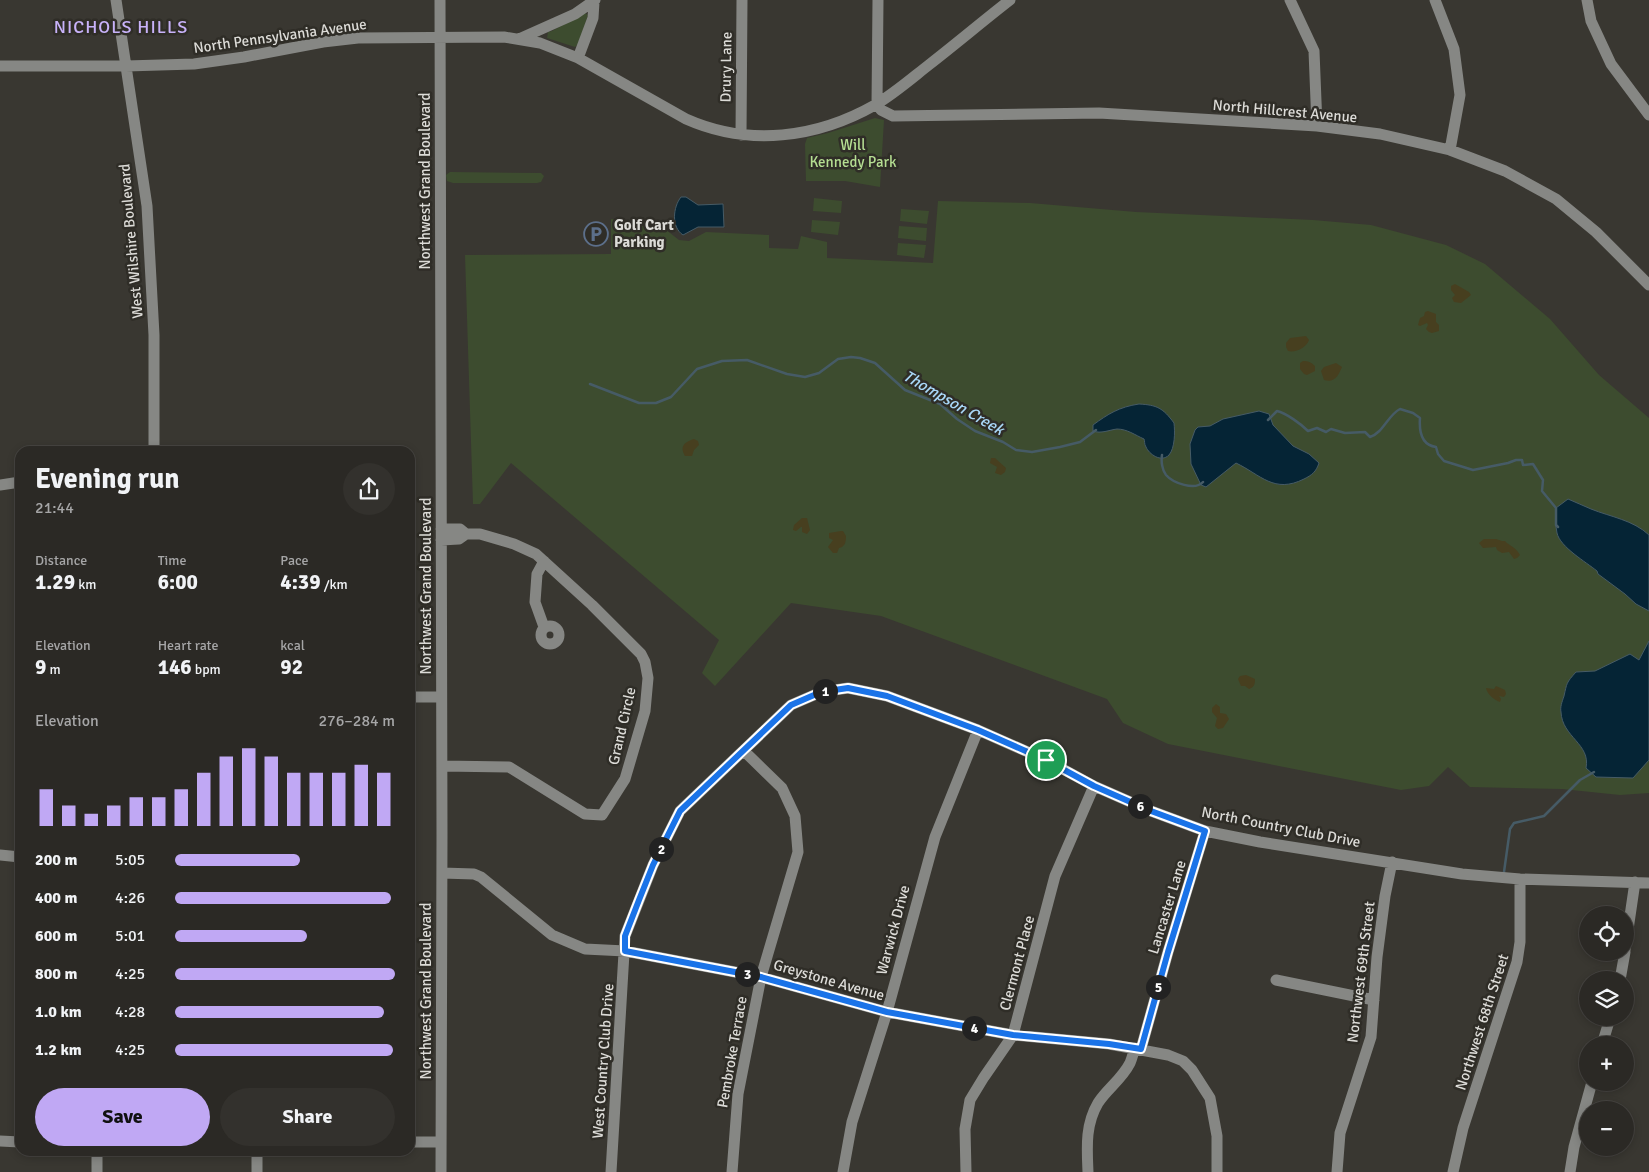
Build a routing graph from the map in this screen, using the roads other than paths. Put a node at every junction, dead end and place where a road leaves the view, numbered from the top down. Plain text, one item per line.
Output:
1 (116, 0) edge
2 (440, 0) edge
3 (742, 0) edge
4 (878, 0) edge
5 (1010, 0) edge
6 (1290, 0) edge
7 (1436, 0) edge
8 (1587, 0) edge
9 (594, 1) edge
10 (440, 36) junction
11 (519, 39) junction
12 (578, 58) junction
13 (0, 66) edge
14 (126, 66) junction
15 (877, 104) junction
16 (1649, 115) edge
17 (1317, 126) junction
18 (741, 135) junction
19 (1450, 150) junction
20 (1647, 277) edge
21 (154, 446) edge
22 (15, 483) edge
23 (0, 485) edge
24 (441, 534) junction
25 (544, 561) junction
26 (544, 627) dead end
27 (415, 697) edge
28 (441, 697) junction
29 (978, 730) junction
30 (744, 751) junction
31 (442, 766) junction
32 (1094, 786) junction
33 (1205, 831) junction
34 (0, 855) edge
35 (15, 856) edge
36 (1392, 862) junction
37 (442, 872) junction
38 (1520, 879) junction
39 (1636, 882) junction
40 (1649, 883) edge
41 (1632, 906) edge
42 (625, 951) junction
43 (761, 977) junction
44 (1276, 980) dead end
45 (1374, 1000) junction
46 (887, 1012) junction
47 (1013, 1035) junction
48 (1138, 1049) junction
49 (1590, 1091) edge
50 (0, 1141) edge
51 (15, 1142) edge
52 (415, 1142) edge
53 (441, 1142) junction
54 (97, 1156) edge
55 (257, 1156) edge
56 (97, 1172) edge
57 (257, 1172) edge
58 (441, 1172) edge
59 (611, 1172) edge
60 (732, 1172) edge
61 (843, 1172) edge
62 (966, 1172) edge
63 (1088, 1172) edge
64 (1217, 1172) edge
65 (1337, 1172) edge
66 (1453, 1172) edge
67 (1570, 1172) edge

1 - 14 street, West Wilshire Boulevard
2 - 10 street, Northwest Grand Boulevard
3 - 18 street, Drury Lane
4 - 15 street
5 - 15 street, North Pennsylvania Avenue
6 - 17 street
7 - 19 street
8 - 16 street
9 - 11 street
9 - 12 street
10 - 11 street, North Pennsylvania Avenue
10 - 14 street, North Pennsylvania Avenue
10 - 24 street, Northwest Grand Boulevard
11 - 12 street, North Pennsylvania Avenue
12 - 18 street, North Pennsylvania Avenue
13 - 14 street, North Pennsylvania Avenue
14 - 21 street, West Wilshire Boulevard
15 - 17 street, North Hillcrest Avenue
15 - 18 street, North Pennsylvania Avenue
17 - 19 street, North Hillcrest Avenue
19 - 20 street, North Hillcrest Avenue
22 - 23 street
24 - 25 street, Grand Circle
24 - 28 street, Northwest Grand Boulevard
25 - 26 street
25 - 31 street, Grand Circle
27 - 28 street
28 - 31 street, Northwest Grand Boulevard
29 - 30 street, North Country Club Drive
29 - 32 street, North Country Club Drive
29 - 46 street, Warwick Drive
30 - 42 street, North Country Club Drive
30 - 43 street, Pembroke Terrace
31 - 37 street, Northwest Grand Boulevard
32 - 33 street, North Country Club Drive
32 - 47 street, Clermont Place
33 - 36 street, North Country Club Drive
33 - 48 street, Lancaster Lane
34 - 35 street
36 - 38 street, North Country Club Drive
36 - 45 street, Northwest 69th Street
37 - 42 street, Greystone Avenue
37 - 53 street, Northwest Grand Boulevard
38 - 39 street, North Country Club Drive
38 - 66 street, Northwest 68th Street
39 - 40 street, North Country Club Drive
39 - 41 street
42 - 43 street, Greystone Avenue
42 - 59 street, West Country Club Drive
43 - 46 street, Greystone Avenue
43 - 60 street, Pembroke Terrace
44 - 45 street
45 - 65 street, Northwest 69th Street
46 - 47 street, Greystone Avenue
46 - 61 street, Warwick Drive
47 - 48 street, Greystone Avenue
47 - 62 street, Clermont Place
48 - 63 street, Lancaster Lane
48 - 64 street, Greystone Avenue
49 - 67 street
50 - 51 street
52 - 53 street
53 - 58 street, Northwest Grand Boulevard
54 - 56 street
55 - 57 street

